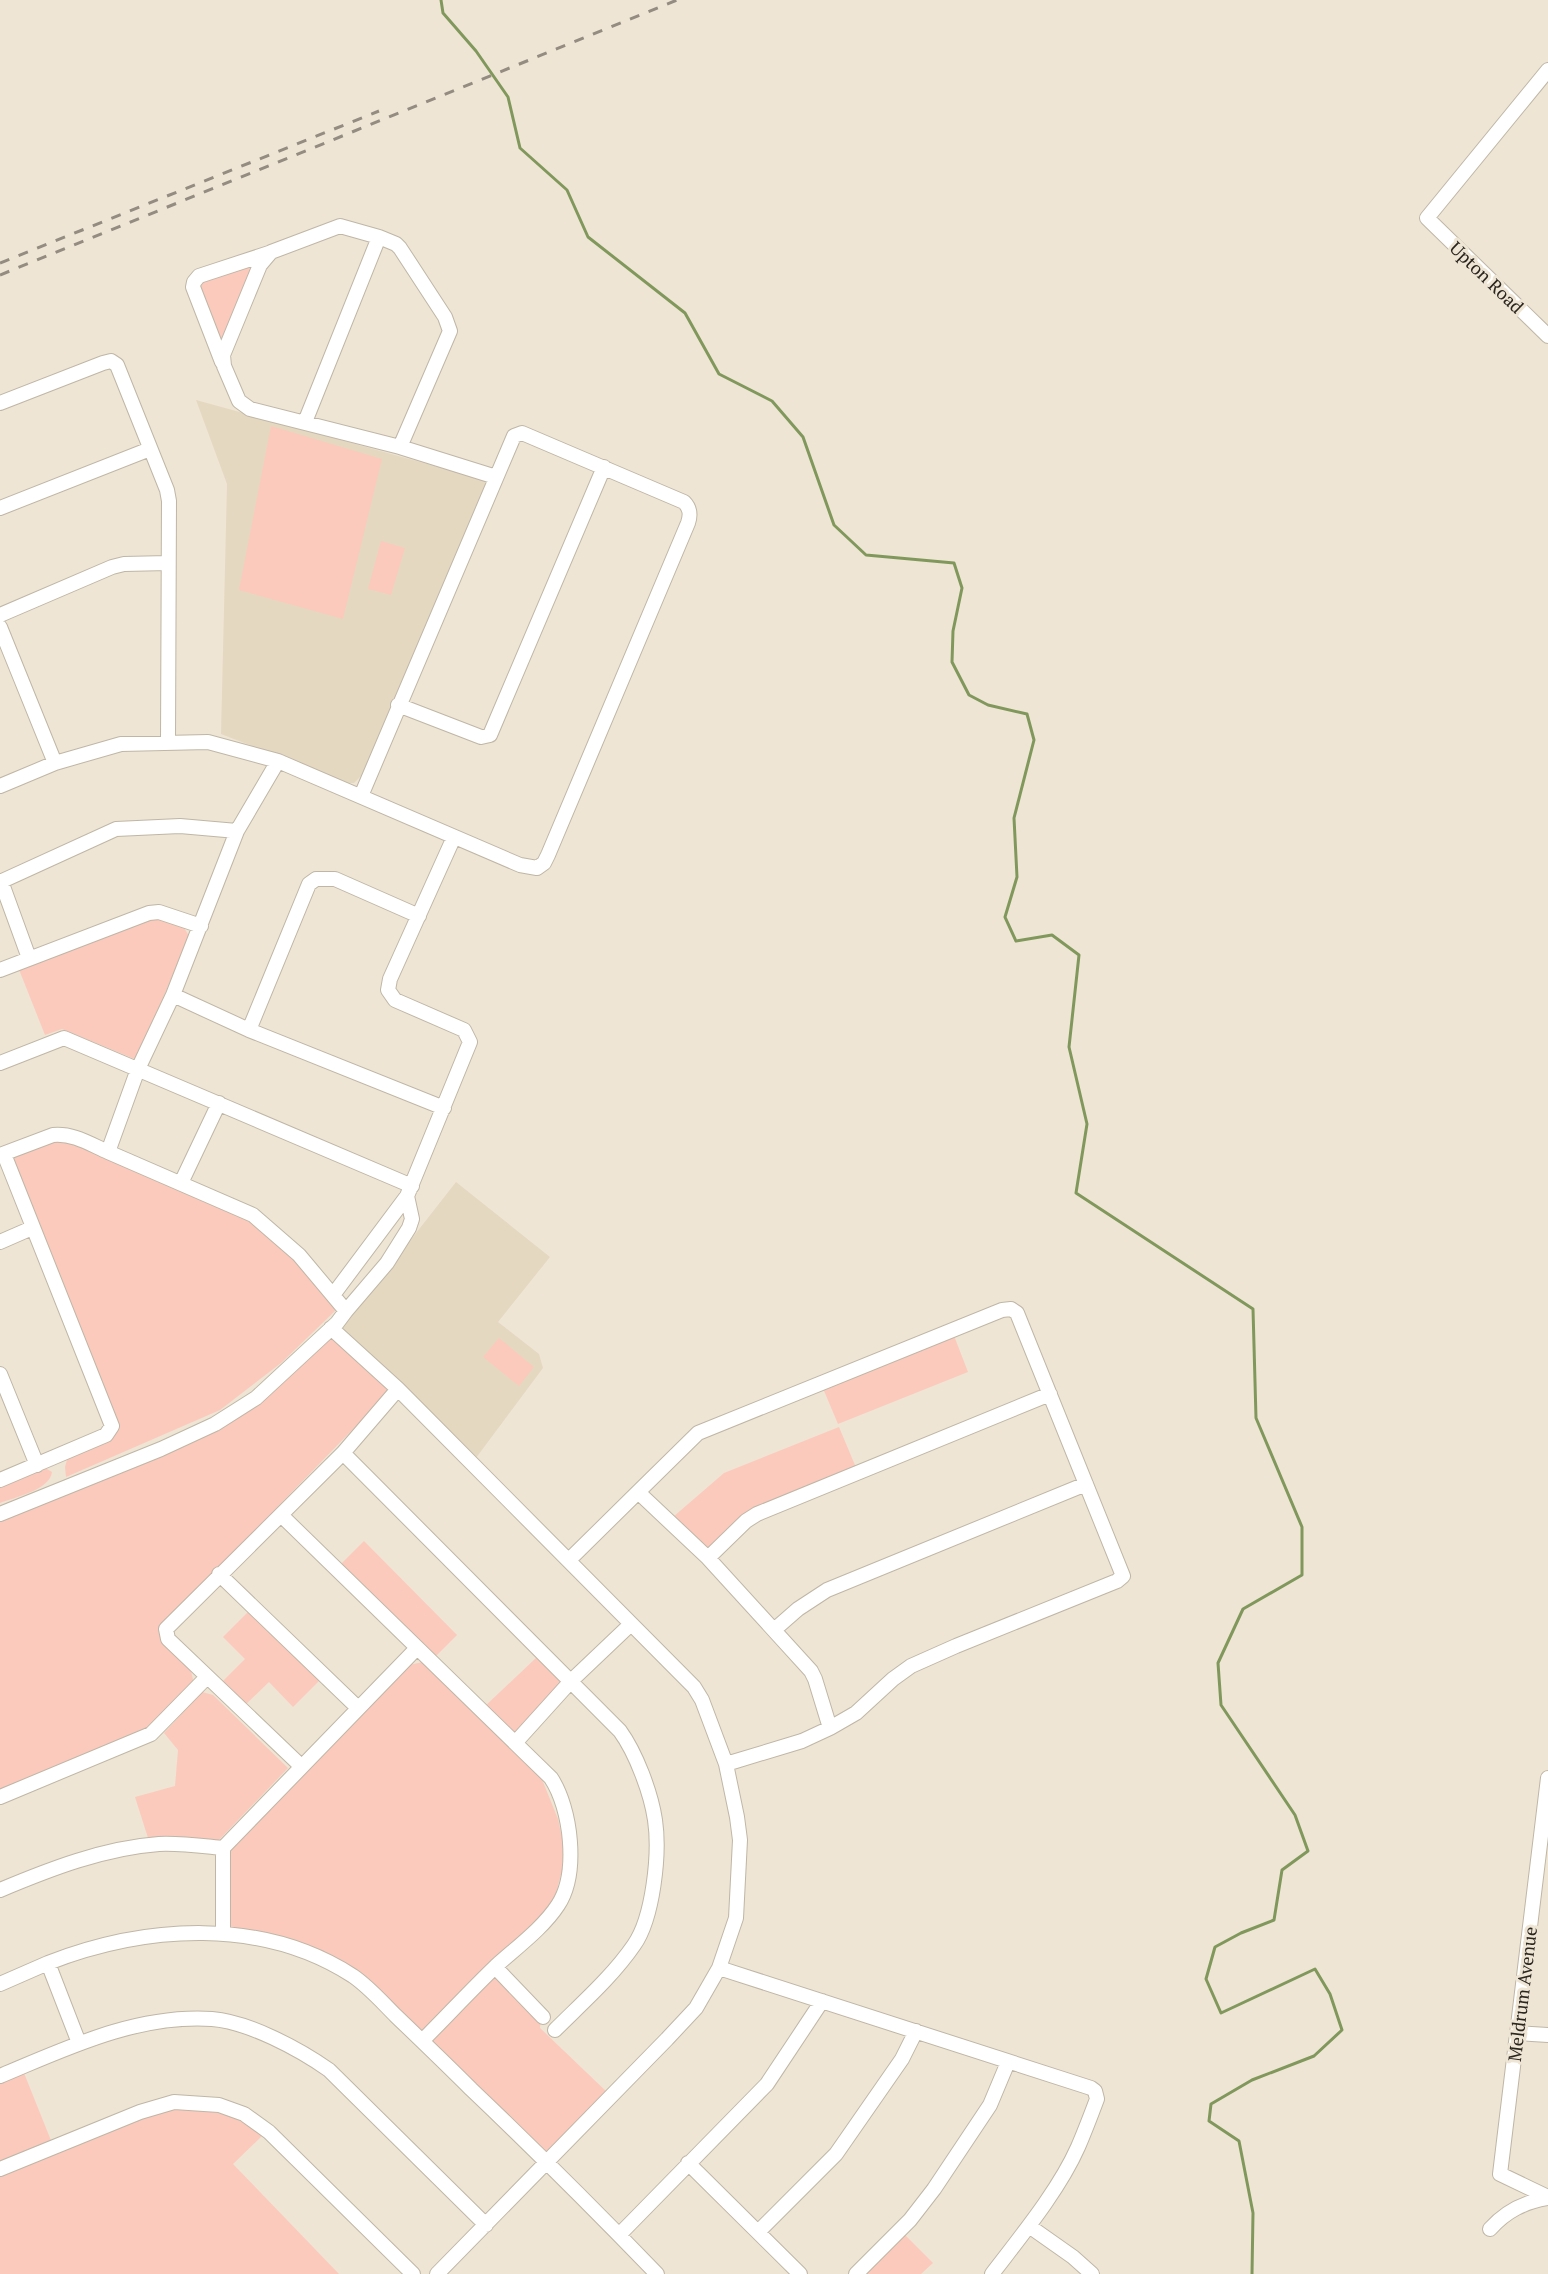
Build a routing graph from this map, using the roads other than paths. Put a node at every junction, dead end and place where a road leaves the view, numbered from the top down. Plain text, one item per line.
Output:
1 (1548, 70) edge
2 (379, 237) junction
3 (271, 252) junction
4 (1548, 336) edge
5 (224, 366) junction
6 (0, 403) edge
7 (305, 422) junction
8 (400, 447) junction
9 (150, 449) junction
10 (604, 467) junction
11 (496, 477) junction
12 (0, 508) edge
13 (168, 563) junction
14 (0, 615) edge
15 (0, 627) edge
16 (398, 705) junction
17 (168, 741) junction
18 (278, 761) junction
19 (55, 763) junction
20 (0, 786) edge
21 (361, 796) junction
22 (237, 831) junction
23 (454, 837) junction
24 (0, 882) edge
25 (419, 916) junction
26 (201, 926) junction
27 (30, 958) junction
28 (0, 970) edge
29 (173, 995) junction
30 (249, 1030) junction
31 (0, 1063) edge
32 (138, 1069) junction
33 (219, 1103) junction
34 (444, 1108) junction
35 (108, 1152) junction
36 (2, 1154) edge
37 (181, 1183) junction
38 (410, 1191) junction
39 (32, 1228) junction
40 (0, 1242) edge
41 (333, 1295) junction
42 (346, 1311) junction
43 (331, 1328) junction
44 (0, 1374) edge
45 (398, 1389) junction
46 (1050, 1394) junction
47 (343, 1453) junction
48 (37, 1465) junction
49 (0, 1480) edge
50 (1086, 1484) junction
51 (638, 1492) junction
52 (0, 1514) edge
53 (281, 1515) junction
54 (708, 1558) junction
55 (569, 1560) junction
56 (219, 1574) junction
57 (631, 1624) junction
58 (774, 1630) junction
59 (417, 1648) junction
60 (206, 1678) junction
61 (570, 1681) junction
62 (358, 1708) junction
63 (830, 1728) junction
64 (515, 1743) junction
65 (726, 1764) junction
66 (301, 1766) junction
67 (1548, 1778) edge
68 (0, 1797) edge
69 (1545, 1818) edge
70 (223, 1848) junction
71 (0, 1890) edge
72 (223, 1933) junction
73 (48, 1964) junction
74 (495, 1967) junction
75 (719, 1968) junction
76 (0, 1984) edge
77 (822, 2001) junction
78 (543, 2017) dead end
79 (555, 2030) dead end
80 (915, 2031) junction
81 (1518, 2033) junction
82 (1548, 2035) edge
83 (422, 2041) junction
84 (79, 2043) junction
85 (1008, 2062) junction
86 (0, 2076) edge
87 (547, 2162) junction
88 (688, 2163) junction
89 (0, 2169) edge
90 (1548, 2197) edge
91 (486, 2225) junction
92 (1029, 2226) junction
93 (1490, 2229) dead end
94 (758, 2232) junction
95 (619, 2235) junction
96 (413, 2274) edge
97 (437, 2274) edge
98 (657, 2274) edge
99 (800, 2274) edge
100 (856, 2274) edge
101 (992, 2274) edge
102 (1092, 2274) edge

1 - 4 street, Upton Road
2 - 3 street
2 - 7 street
2 - 8 street
3 - 5 street
3 - 5 street
5 - 7 street
6 - 9 street
7 - 8 street
8 - 11 street
9 - 12 street
9 - 13 street
10 - 11 street
10 - 16 street
10 - 23 street
11 - 16 street
13 - 14 street
13 - 17 street
15 - 19 street
16 - 21 street
17 - 18 street
17 - 19 street
18 - 21 street
18 - 22 street
19 - 20 street
21 - 23 street
22 - 24 street
22 - 26 street
23 - 25 street
24 - 27 street
25 - 30 street
25 - 34 street
26 - 27 street
26 - 29 street
27 - 28 street
29 - 30 street
29 - 32 street
30 - 34 street
31 - 32 street
32 - 33 street
32 - 35 street
33 - 37 street
33 - 38 street
34 - 38 street
35 - 36 street
35 - 37 street
36 - 39 street
37 - 41 street
38 - 41 street
38 - 42 street
39 - 40 street
39 - 48 street
41 - 42 street
42 - 43 street
43 - 45 street
43 - 52 street
44 - 48 street
45 - 47 street
45 - 55 street
46 - 50 street
46 - 51 street
46 - 54 street
47 - 53 street
47 - 61 street
48 - 49 street
50 - 58 street
50 - 63 street
51 - 54 street
51 - 55 street
53 - 56 street
53 - 59 street
54 - 58 street
55 - 57 street
56 - 60 street
56 - 62 street
57 - 61 street
57 - 65 street
58 - 63 street
59 - 62 street
59 - 64 street
60 - 66 street
60 - 68 street
61 - 64 street
61 - 79 street
62 - 66 street
63 - 65 street
64 - 74 street
65 - 75 street
66 - 70 street
67 - 69 street, Meldrum Avenue
69 - 81 street, Meldrum Avenue
70 - 71 street
70 - 72 street
72 - 73 street
72 - 83 street
73 - 76 street
73 - 84 street
74 - 78 street
74 - 83 street
75 - 77 street
75 - 87 street
77 - 80 street
77 - 88 street
80 - 85 street
80 - 94 street
81 - 82 street
81 - 90 street, Meldrum Avenue
83 - 87 street
84 - 86 street
84 - 91 street
85 - 92 street
85 - 100 street
87 - 91 street
87 - 95 street
88 - 94 street
88 - 95 street
89 - 96 street
90 - 93 street
91 - 97 street
92 - 101 street
92 - 102 street
94 - 99 street
95 - 98 street

